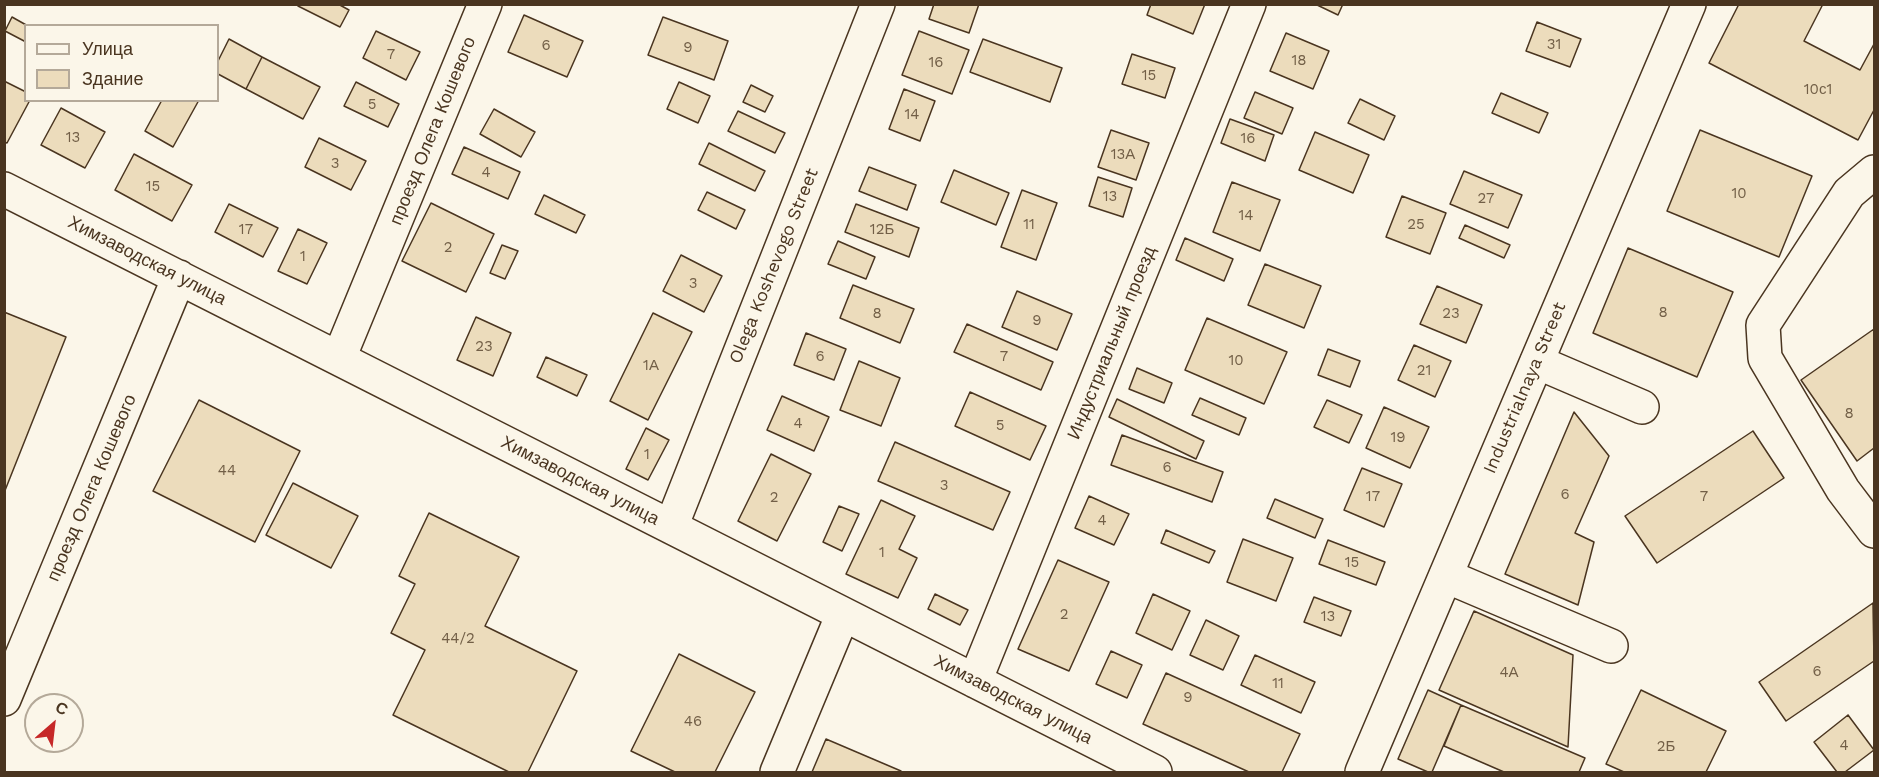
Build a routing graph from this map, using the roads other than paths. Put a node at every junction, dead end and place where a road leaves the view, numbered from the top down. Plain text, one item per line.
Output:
1 (485, 4) edge
2 (878, 4) edge
3 (1249, 4) edge
4 (1689, 4) edge
5 (1875, 172) edge
6 (4, 189) edge
7 (179, 277) junction
8 (339, 358) junction
9 (1537, 362) junction
10 (1641, 407) dead end
11 (671, 527) junction
12 (1875, 531) edge
13 (1446, 576) junction
14 (843, 614) junction
15 (1611, 646) dead end
16 (975, 681) junction
17 (4, 699) edge
18 (777, 772) edge
19 (1155, 772) edge
20 (1362, 772) edge

1 - 8 street, проезд Олега Кошевого
2 - 11 street, Olega Koshevogo Street
3 - 16 street, Индустриальный проезд
4 - 9 street, Industrialnaya Street
5 - 12 street
6 - 7 street, Химзаводская улица
7 - 8 street, Химзаводская улица
7 - 17 street, проезд Олега Кошевого
8 - 11 street, Химзаводская улица
9 - 10 street
9 - 13 street, Industrialnaya Street
11 - 14 street, Химзаводская улица
13 - 15 street
13 - 20 street, Industrialnaya Street
14 - 16 street, Химзаводская улица
14 - 18 street
16 - 19 street, Химзаводская улица

